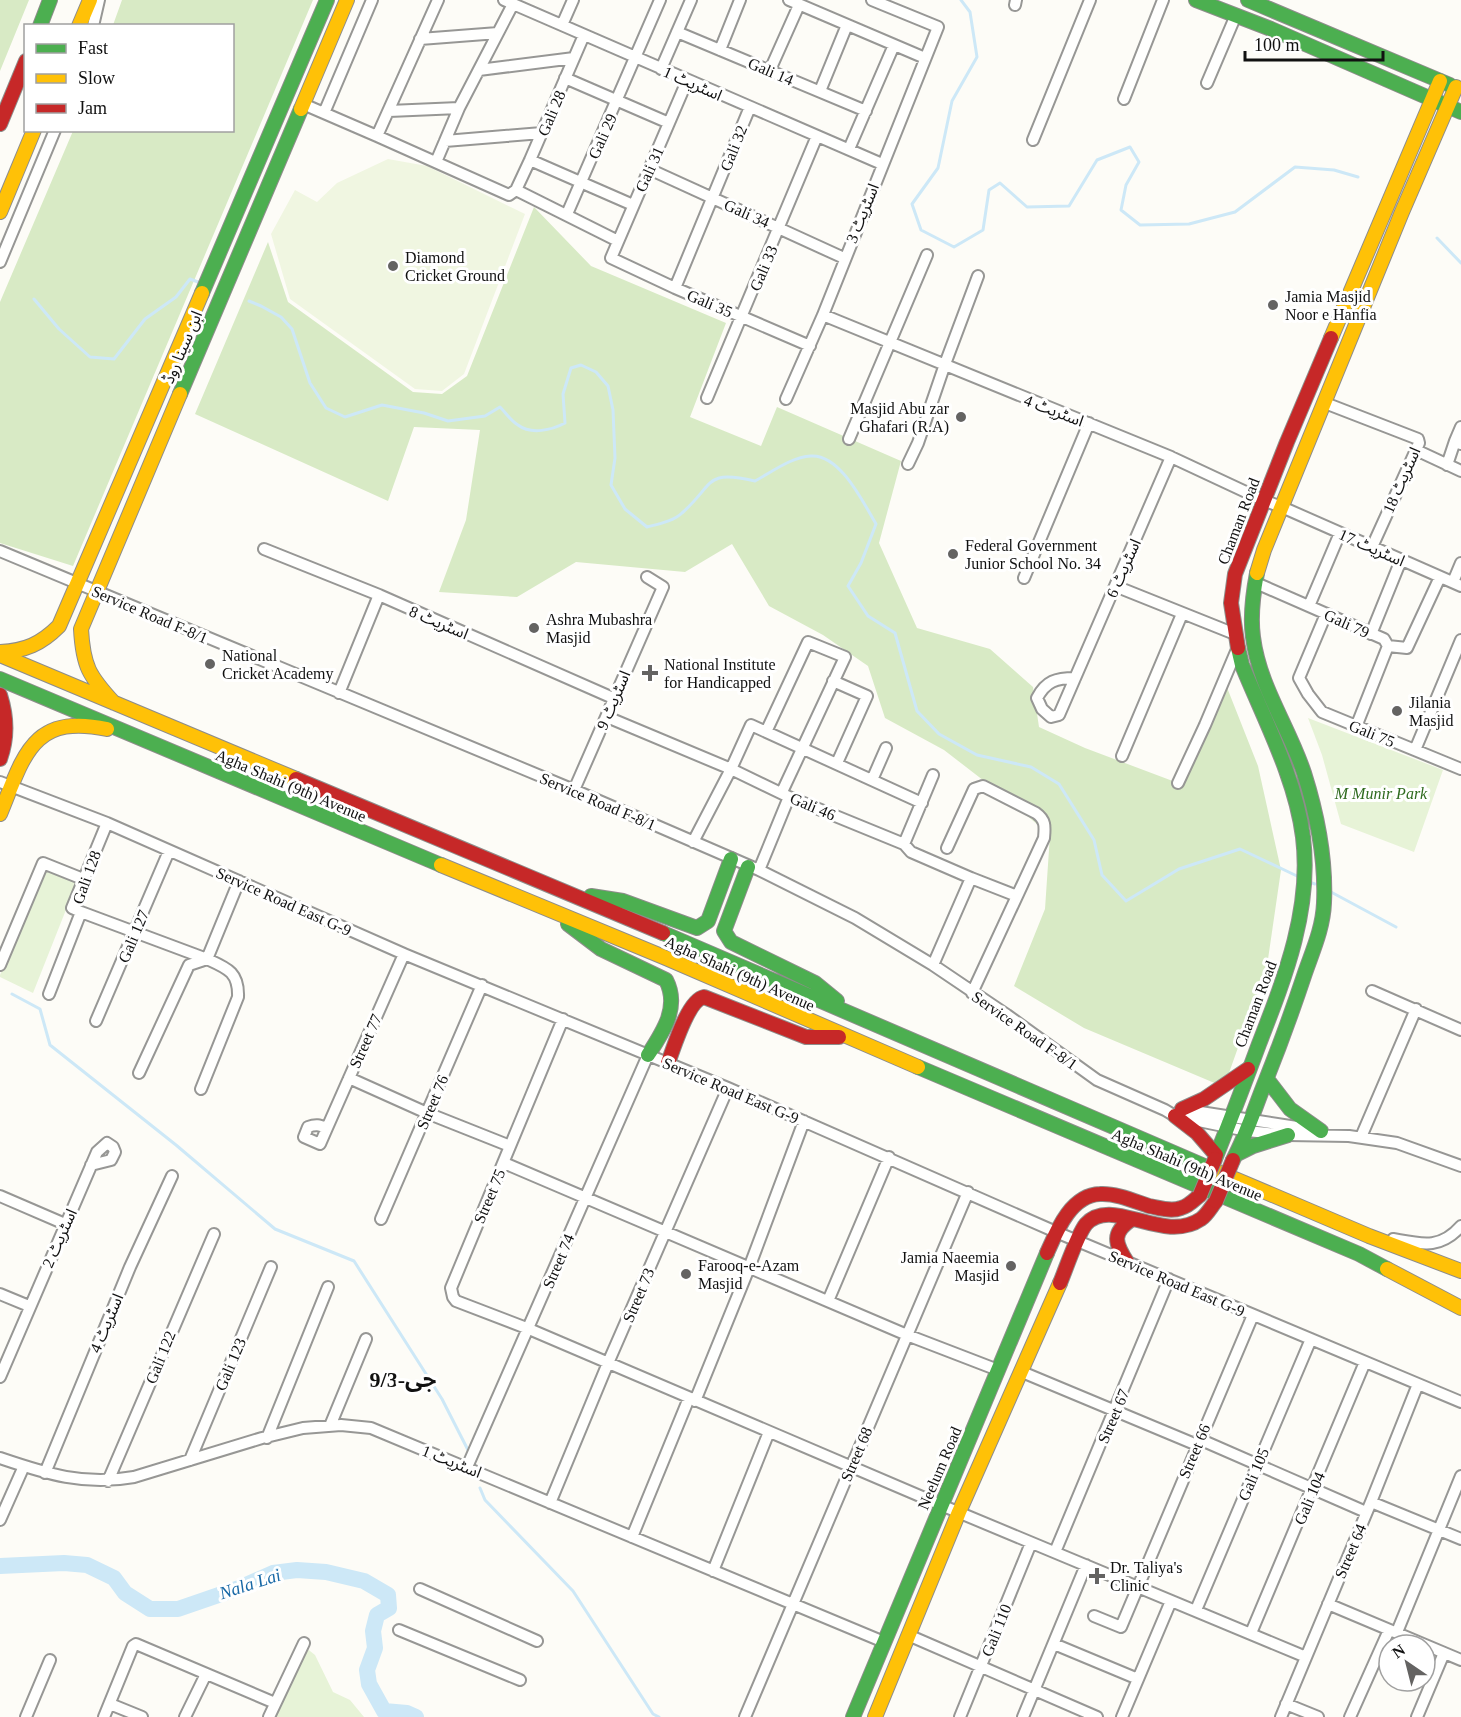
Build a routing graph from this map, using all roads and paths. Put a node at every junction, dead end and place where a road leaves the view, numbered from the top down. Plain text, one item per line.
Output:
1 (50, 0) edge
2 (90, 0) edge
3 (99, 0) edge
4 (327, 0) edge
5 (347, 0) edge
6 (372, 0) edge
7 (438, 0) edge
8 (573, 0) edge
9 (660, 0) edge
10 (691, 0) edge
11 (740, 0) edge
12 (872, 0) edge
13 (1090, 0) edge
14 (1163, 0) edge
15 (1197, 0) edge
16 (1248, 0) edge
17 (508, 2) edge
18 (794, 2) edge
19 (1236, 15) junction
20 (41, 24) edge
21 (80, 24) edge
22 (93, 24) edge
23 (562, 25) junction
24 (1306, 25) junction
25 (847, 26) junction
26 (677, 32) junction
27 (498, 33) junction
28 (584, 35) junction
29 (420, 39) junction
30 (1299, 41) junction
31 (894, 45) junction
32 (720, 50) junction
33 (574, 58) junction
34 (637, 58) junction
35 (925, 58) junction
36 (24, 67) edge
37 (661, 69) junction
38 (479, 70) junction
39 (770, 70) junction
40 (565, 78) junction
41 (687, 81) junction
42 (1440, 81) junction
43 (1207, 83) dead end
44 (1458, 88) edge
45 (820, 91) junction
46 (1124, 99) dead end
47 (1433, 99) junction
48 (617, 101) junction
49 (303, 104) junction
50 (1447, 106) junction
51 (750, 107) junction
52 (459, 108) junction
53 (388, 111) junction
54 (866, 111) junction
55 (1461, 112) edge
56 (324, 113) junction
57 (669, 123) junction
58 (0, 124) edge
59 (33, 132) edge
60 (54, 132) edge
61 (542, 133) junction
62 (378, 136) junction
63 (817, 136) junction
64 (1033, 140) dead end
65 (445, 141) junction
66 (849, 149) junction
67 (531, 160) junction
68 (436, 162) junction
69 (882, 164) junction
70 (649, 169) junction
71 (581, 183) junction
72 (516, 190) junction
73 (713, 197) junction
74 (633, 205) junction
75 (0, 212) edge
76 (567, 214) junction
77 (779, 228) junction
78 (618, 241) junction
79 (927, 255) dead end
80 (611, 258) joint
81 (844, 258) junction
82 (0, 262) edge
83 (978, 276) dead end
84 (675, 288) junction
85 (823, 315) junction
86 (742, 316) junction
87 (890, 343) junction
88 (810, 346) junction
89 (945, 364) junction
90 (706, 398) dead end
91 (786, 399) dead end
92 (1325, 403) junction
93 (1089, 423) junction
94 (1461, 428) edge
95 (849, 439) dead end
96 (1458, 442) edge
97 (1416, 450) junction
98 (1171, 457) junction
99 (908, 464) dead end
100 (1447, 465) junction
101 (1461, 471) edge
102 (1263, 500) junction
103 (1284, 508) junction
104 (1340, 533) junction
105 (1372, 547) junction
106 (264, 549) dead end
107 (0, 551) edge
108 (1401, 561) junction
109 (1461, 563) edge
110 (647, 577) dead end
111 (1440, 577) junction
112 (1024, 578) dead end
113 (1256, 583) junction
114 (78, 584) junction
115 (1457, 584) edge
116 (1115, 586) junction
117 (97, 592) junction
118 (379, 595) junction
119 (1309, 606) junction
120 (1182, 614) junction
121 (1326, 614) junction
122 (1371, 634) junction
123 (1236, 640) junction
124 (1461, 640) edge
125 (1388, 646) junction
126 (0, 654) edge
127 (1075, 678) dead end
128 (0, 679) edge
129 (833, 681) junction
130 (339, 693) junction
131 (0, 695) edge
132 (613, 698) junction
133 (114, 703) junction
134 (607, 717) junction
135 (1356, 727) junction
136 (122, 731) junction
137 (766, 732) junction
138 (803, 748) junction
139 (886, 748) dead end
140 (1415, 750) junction
141 (1122, 756) dead end
142 (0, 759) edge
143 (837, 764) junction
144 (1461, 769) edge
145 (731, 770) junction
146 (933, 775) dead end
147 (872, 780) junction
148 (1178, 783) dead end
149 (6, 784) edge
150 (574, 790) junction
151 (786, 795) junction
152 (922, 803) junction
153 (0, 814) edge
154 (107, 824) junction
155 (693, 842) junction
156 (904, 844) junction
157 (947, 848) dead end
158 (462, 849) junction
159 (169, 851) junction
160 (731, 859) junction
161 (753, 868) junction
162 (451, 869) junction
163 (970, 878) junction
164 (83, 879) junction
165 (239, 882) junction
166 (561, 891) junction
167 (1017, 896) junction
168 (81, 912) junction
169 (553, 912) junction
170 (135, 932) junction
171 (404, 954) junction
172 (207, 959) junction
173 (0, 965) edge
174 (933, 965) junction
175 (482, 985) junction
176 (1372, 991) dead end
177 (972, 993) junction
178 (49, 994) dead end
179 (1416, 1009) junction
180 (855, 1015) junction
181 (563, 1019) junction
182 (96, 1021) dead end
183 (1461, 1029) edge
184 (846, 1037) junction
185 (648, 1055) junction
186 (668, 1063) junction
187 (1248, 1069) junction
188 (139, 1073) dead end
189 (349, 1078) junction
190 (1267, 1079) junction
191 (728, 1088) junction
192 (201, 1089) dead end
193 (1174, 1111) junction
194 (427, 1113) junction
195 (804, 1121) junction
196 (1229, 1122) junction
197 (327, 1128) dead end
198 (1326, 1133) junction
199 (1288, 1136) junction
200 (1361, 1137) junction
201 (1242, 1141) junction
202 (510, 1146) junction
203 (889, 1157) junction
204 (1216, 1157) junction
205 (504, 1163) junction
206 (91, 1166) dead end
207 (1461, 1166) edge
208 (172, 1176) dead end
209 (968, 1192) junction
210 (1200, 1195) joint
211 (0, 1196) edge
212 (585, 1198) junction
213 (381, 1219) dead end
214 (1132, 1219) junction
215 (65, 1224) junction
216 (1461, 1226) edge
217 (665, 1232) junction
218 (1056, 1232) junction
219 (214, 1234) dead end
220 (1368, 1236) junction
221 (1077, 1241) junction
222 (1126, 1262) junction
223 (271, 1267) dead end
224 (749, 1268) junction
225 (1461, 1271) edge
226 (1169, 1279) junction
227 (328, 1287) dead end
228 (0, 1294) edge
229 (828, 1301) junction
230 (29, 1306) junction
231 (1461, 1308) edge
232 (1253, 1315) junction
233 (529, 1329) junction
234 (907, 1335) junction
235 (366, 1339) dead end
236 (1311, 1339) junction
237 (1365, 1362) junction
238 (608, 1363) junction
239 (998, 1370) junction
240 (1022, 1372) junction
241 (0, 1377) edge
242 (1418, 1384) junction
243 (692, 1399) junction
244 (1461, 1402) edge
245 (1115, 1411) junction
246 (330, 1426) junction
247 (769, 1432) junction
248 (267, 1438) junction
249 (1198, 1442) junction
250 (0, 1458) edge
251 (190, 1460) junction
252 (1257, 1464) junction
253 (24, 1466) junction
254 (851, 1466) junction
255 (467, 1467) junction
256 (45, 1473) junction
257 (1461, 1476) edge
258 (108, 1480) junction
259 (1313, 1489) junction
260 (550, 1503) junction
261 (941, 1505) junction
262 (1369, 1507) junction
263 (959, 1512) junction
264 (0, 1520) edge
265 (1438, 1530) junction
266 (632, 1537) junction
267 (1461, 1539) edge
268 (1031, 1543) junction
269 (1055, 1552) junction
270 (1086, 1565) junction
271 (712, 1570) junction
272 (1137, 1587) junction
273 (420, 1589) dead end
274 (1171, 1601) junction
275 (791, 1604) junction
276 (1328, 1604) junction
277 (1196, 1610) junction
278 (1094, 1616) dead end
279 (399, 1630) dead end
280 (1393, 1631) junction
281 (1251, 1633) junction
282 (908, 1635) junction
283 (537, 1641) dead end
284 (884, 1642) junction
285 (304, 1643) dead end
286 (1054, 1644) junction
287 (1444, 1653) junction
288 (1306, 1657) junction
289 (50, 1660) dead end
290 (1461, 1660) edge
291 (981, 1667) junction
292 (206, 1674) junction
293 (1138, 1678) junction
294 (520, 1680) dead end
295 (1035, 1690) junction
296 (275, 1703) junction
297 (110, 1704) junction
298 (1286, 1704) junction
299 (1093, 1716) edge
300 (26, 1717) edge
301 (104, 1717) edge
302 (142, 1717) edge
303 (185, 1717) edge
304 (269, 1717) edge
305 (744, 1717) edge
306 (853, 1717) edge
307 (875, 1717) edge
308 (960, 1717) edge
309 (1023, 1717) edge
310 (1122, 1717) edge
311 (1281, 1717) edge
312 (1318, 1717) edge
313 (1350, 1717) edge
314 (1417, 1717) edge

1 - 20 main road
2 - 21 main road
3 - 22 street
4 - 114 main road, ابن سینا روڈ
5 - 49 main road, ابن سینا روڈ
6 - 56 street
7 - 29 street
8 - 23 street
9 - 34 street, Gali 29
10 - 26 street
11 - 32 street
12 - 35 street, اسٹریٹ 3
13 - 64 street
14 - 46 street
15 - 19 main road
16 - 24 main road
17 - 23 street, اسٹریٹ 1
17 - 27 street
18 - 25 street
18 - 39 street
19 - 30 main road
19 - 43 street
23 - 28 street, اسٹریٹ 1
24 - 30 main road
24 - 42 main road
25 - 31 street
25 - 45 street
26 - 32 street, Gali 14
26 - 37 street
27 - 29 street
27 - 38 street
28 - 33 street, Gali 28
28 - 34 street, اسٹریٹ 1
29 - 53 street
30 - 47 main road
31 - 35 street
31 - 54 street
32 - 39 street, Gali 14
33 - 38 street
33 - 40 street, Gali 28
34 - 37 street, اسٹریٹ 1
34 - 48 street, Gali 29
35 - 69 street, اسٹریٹ 3
36 - 58 main road
37 - 41 street, اسٹریٹ 1
38 - 52 street
39 - 45 street, Gali 14
40 - 48 street
40 - 61 street, Gali 28
41 - 51 street, اسٹریٹ 1
41 - 57 street, Gali 31
42 - 44 main road
42 - 47 main road, Chaman Road
44 - 50 main road
45 - 54 street, Gali 14
47 - 50 main road
47 - 102 main road, Chaman Road
48 - 57 street
48 - 71 street, Gali 29
49 - 56 street
49 - 117 main road, ابن سینا روڈ
50 - 55 main road
50 - 92 main road
51 - 63 street, اسٹریٹ 1
51 - 73 street, Gali 32
52 - 53 street
52 - 65 street
53 - 62 street
54 - 66 street
56 - 62 street
57 - 70 street, Gali 31
59 - 75 main road
60 - 82 street
61 - 65 street
61 - 67 street, Gali 28
62 - 68 street
63 - 66 street, اسٹریٹ 1
63 - 77 street, Gali 33
65 - 68 street
66 - 69 street, اسٹریٹ 1
67 - 71 street
67 - 72 street, Gali 28
68 - 72 street
69 - 81 street, اسٹریٹ 3
70 - 73 street, Gali 34
70 - 74 street, Gali 31
71 - 74 street
71 - 76 street, Gali 29
72 - 76 street
73 - 77 street, Gali 34
73 - 84 street, Gali 32
74 - 78 street, Gali 31
76 - 78 street
77 - 81 street, Gali 34
77 - 86 street, Gali 33
78 - 80 street, Gali 31
79 - 87 street
80 - 84 street, Gali 35
81 - 85 street, اسٹریٹ 3
83 - 89 street
84 - 86 street, Gali 35
85 - 87 street, اسٹریٹ 4
85 - 88 street, اسٹریٹ 3
86 - 88 street, Gali 35
86 - 90 street, Gali 33
87 - 89 street, اسٹریٹ 4
87 - 95 street
88 - 91 street, اسٹریٹ 3
89 - 93 street, اسٹریٹ 4
89 - 99 street
92 - 97 street, اسٹریٹ 18
92 - 103 main road
93 - 98 street, اسٹریٹ 4
93 - 112 street
94 - 96 street
96 - 100 street
97 - 100 street
97 - 105 street, اسٹریٹ 18
98 - 102 street, اسٹریٹ 4
98 - 116 street, اسٹریٹ 6
100 - 101 street
102 - 103 street, اسٹریٹ 4
102 - 123 main road, Chaman Road
103 - 104 street, اسٹریٹ 17
103 - 113 main road
104 - 105 street, اسٹریٹ 17
104 - 119 street
105 - 108 street, اسٹریٹ 17
106 - 118 street, اسٹریٹ 8
107 - 114 street, Service Road F-8/1
108 - 111 street, اسٹریٹ 17
108 - 122 street
109 - 115 street
110 - 132 street, اسٹریٹ 9
111 - 115 street, اسٹریٹ 17
111 - 125 street
113 - 119 street, Gali 79
113 - 190 main road
114 - 117 street, Service Road F-8/1
114 - 126 main road, ابن سینا روڈ
116 - 120 street
116 - 127 street, اسٹریٹ 6
117 - 130 street, Service Road F-8/1
117 - 133 main road, ابن سینا روڈ
118 - 130 street
118 - 132 street, اسٹریٹ 8
119 - 121 street, Gali 79
120 - 123 street
120 - 141 street
121 - 122 street, Gali 79
121 - 135 street, Gali 75
122 - 125 street, Gali 79
123 - 148 street
123 - 187 main road, Chaman Road
124 - 140 street
125 - 135 street, Gali 79
126 - 133 main road, Agha Shahi (9th) Avenue
128 - 136 main road, Agha Shahi (9th) Avenue
129 - 137 street
129 - 138 street
129 - 143 street
130 - 150 street, Service Road F-8/1
131 - 142 main road
132 - 134 street, اسٹریٹ 9
133 - 158 main road, Agha Shahi (9th) Avenue
134 - 145 street, Gali 46
134 - 150 street, اسٹریٹ 9
135 - 140 street, Gali 75
136 - 149 main road
136 - 162 main road, Agha Shahi (9th) Avenue
137 - 138 street
137 - 145 street
138 - 143 street
138 - 151 street
139 - 147 street
140 - 144 street, Gali 75
143 - 147 street
145 - 151 street, Gali 46
145 - 155 street
146 - 152 street
147 - 152 street
149 - 153 main road
149 - 154 street, Service Road East G-9
150 - 155 street, Service Road F-8/1
151 - 156 street, Gali 46
151 - 161 street
152 - 156 street
154 - 159 street, Service Road East G-9
154 - 164 street, Gali 128
155 - 160 street, Service Road F-8/1
156 - 163 street, Gali 46
157 - 167 street
158 - 162 main road
158 - 166 main road, Agha Shahi (9th) Avenue
159 - 165 street, Service Road East G-9
159 - 170 street, Gali 127
160 - 161 street, Service Road F-8/1
160 - 166 main road
161 - 174 street, Service Road F-8/1
161 - 180 main road
162 - 169 main road, Agha Shahi (9th) Avenue
163 - 167 street, Gali 46
163 - 174 street
164 - 168 street, Gali 128
164 - 173 street
165 - 171 street, Service Road East G-9
165 - 172 street
166 - 180 main road, Agha Shahi (9th) Avenue
167 - 177 street
168 - 170 street
168 - 178 street, Gali 128
169 - 184 main road, Agha Shahi (9th) Avenue
169 - 185 main road
170 - 172 street
170 - 182 street, Gali 127
171 - 175 street, Service Road East G-9
171 - 189 street, Street 77
172 - 188 street
172 - 192 street
174 - 177 street, Service Road F-8/1
175 - 181 street, Service Road East G-9
175 - 194 street, Street 76
176 - 179 street
177 - 193 street, Service Road F-8/1
179 - 183 street
179 - 200 street
180 - 220 main road, Agha Shahi (9th) Avenue
181 - 185 street, Service Road East G-9
181 - 202 street, Street 75
184 - 186 main road
184 - 231 main road, Agha Shahi (9th) Avenue
185 - 186 street, Service Road East G-9
185 - 212 street, Street 74
186 - 191 street, Service Road East G-9
187 - 193 main road
187 - 196 main road, Chaman Road
189 - 194 street
189 - 197 street, Street 77
190 - 198 main road
190 - 201 main road
191 - 195 street, Service Road East G-9
191 - 217 street, Street 73
193 - 196 street, Service Road F-8/1
193 - 204 main road
194 - 202 street
194 - 213 street, Street 76
195 - 203 street, Service Road East G-9
195 - 224 street
196 - 201 street, Service Road F-8/1
196 - 204 main road, Chaman Road
198 - 199 street, Service Road F-8/1
198 - 200 street, Service Road F-8/1
198 - 201 street, Service Road F-8/1
199 - 201 street, Service Road F-8/1
199 - 201 main road
200 - 207 street, Service Road F-8/1
201 - 214 main road, bridge
202 - 205 street, Street 75
203 - 209 street, Service Road East G-9
203 - 229 street
204 - 210 main road, Chaman Road, bridge
205 - 212 street
205 - 233 street, Street 75
206 - 215 street, اسٹریٹ 2
208 - 256 street, اسٹریٹ 4
209 - 218 street, Service Road East G-9
209 - 234 street, Street 68
210 - 218 main road, Neelum Road
211 - 215 street
212 - 217 street
212 - 233 street, Street 74
214 - 221 main road
214 - 222 main road
215 - 230 street, اسٹریٹ 2
216 - 220 street
217 - 224 street
217 - 238 street, Street 73
218 - 221 street, Service Road East G-9
218 - 239 main road, Neelum Road
219 - 258 street, Gali 122
220 - 225 main road, Agha Shahi (9th) Avenue
221 - 222 street, Service Road East G-9
221 - 240 main road
222 - 226 street, Service Road East G-9
223 - 251 street, Gali 123
224 - 229 street
224 - 243 street
226 - 232 street, Service Road East G-9
226 - 245 street, Street 67
227 - 248 street
228 - 230 street
229 - 234 street
230 - 241 street, اسٹریٹ 2
232 - 236 street, Service Road East G-9
232 - 249 street, Street 66
233 - 238 street, Street 75
233 - 255 street, Street 74
234 - 239 street
234 - 254 street, Street 68
235 - 246 street
236 - 237 street, Service Road East G-9
236 - 252 street, Gali 105
237 - 242 street, Service Road East G-9
237 - 259 street, Gali 104
238 - 243 street, Street 75
238 - 260 street, Street 73
239 - 261 main road, Neelum Road
240 - 245 street
240 - 263 main road
242 - 244 street, Service Road East G-9
242 - 262 street, Street 64
243 - 247 street, Street 75
243 - 266 street
245 - 249 street
245 - 269 street, Street 67
246 - 248 street, اسٹریٹ 1
246 - 255 street, اسٹریٹ 1
247 - 254 street, Street 75
247 - 271 street
248 - 251 street, اسٹریٹ 1
249 - 252 street
249 - 272 street, Street 66
250 - 253 street, اسٹریٹ 1
251 - 258 street, اسٹریٹ 1
252 - 259 street
252 - 277 street, Gali 105
253 - 256 street, اسٹریٹ 1
253 - 264 street
254 - 261 street, Street 75
254 - 275 street, Street 68
255 - 260 street, اسٹریٹ 1
256 - 258 street, اسٹریٹ 1
257 - 265 street
259 - 262 street
259 - 281 street, Gali 104
260 - 266 street, اسٹریٹ 1
261 - 263 street, Street 75
261 - 284 main road, Neelum Road
262 - 265 street
262 - 276 street, Street 64
263 - 268 street, Street 75
263 - 282 main road
265 - 267 street
265 - 280 street
266 - 271 street, اسٹریٹ 1
268 - 269 street, Street 75
268 - 291 street, Gali 110
269 - 270 street, Street 75
270 - 272 street, Street 75
270 - 286 street
271 - 275 street, اسٹریٹ 1
272 - 274 street, Street 75
272 - 278 street, Street 66
273 - 283 street
274 - 277 street, Street 75
274 - 293 street
275 - 284 street, اسٹریٹ 1
275 - 305 street, Street 68
276 - 280 street
276 - 288 street, Street 64
277 - 281 street, Street 75
279 - 294 street
280 - 287 street
280 - 313 street
281 - 288 street, Street 75
282 - 291 street
282 - 307 main road
284 - 306 main road, Neelum Road
285 - 296 street
286 - 293 street
286 - 295 street
287 - 290 street
287 - 314 street
288 - 298 street, Street 64
289 - 300 street
291 - 295 street
291 - 308 street, Gali 110
292 - 296 street
292 - 297 street
292 - 303 street
293 - 310 street
295 - 299 street
295 - 309 street
296 - 304 street
297 - 301 street
297 - 302 street
298 - 311 street, Street 64
298 - 312 street

